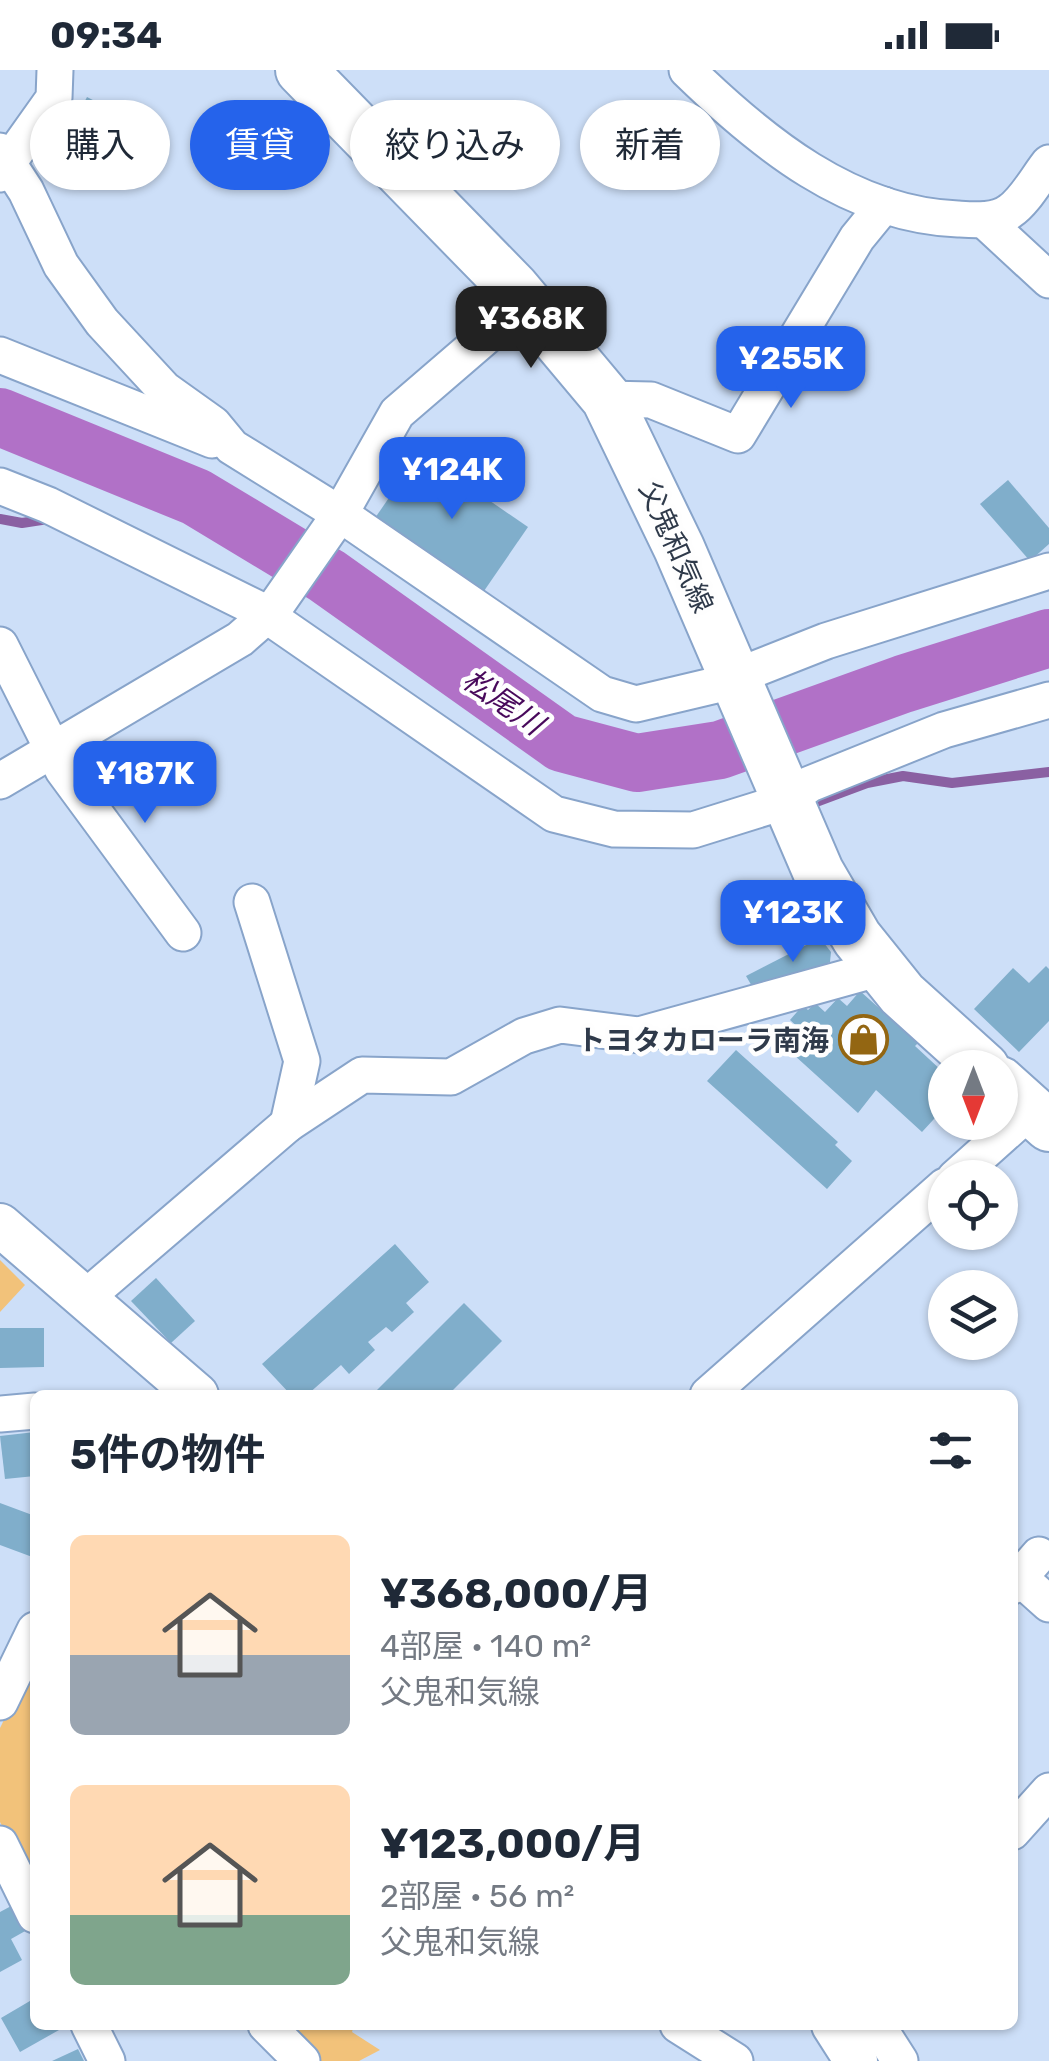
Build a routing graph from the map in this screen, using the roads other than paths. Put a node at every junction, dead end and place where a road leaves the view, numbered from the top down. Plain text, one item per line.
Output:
1 (56, 70) edge
2 (302, 70) edge
3 (688, 70) edge
4 (1049, 163) edge
5 (3, 164) edge
6 (884, 205) junction
7 (984, 220) junction
8 (1049, 280) edge
9 (526, 302) junction
10 (0, 355) edge
11 (608, 399) junction
12 (232, 447) junction
13 (0, 486) edge
14 (337, 518) junction
15 (1049, 571) edge
16 (270, 613) junction
17 (0, 646) edge
18 (736, 684) junction
19 (1049, 700) edge
20 (54, 750) junction
21 (0, 782) edge
22 (782, 791) junction
23 (252, 902) dead end
24 (183, 933) dead end
25 (881, 968) junction
26 (964, 1050) edge
27 (1027, 1106) edge
28 (288, 1124) junction
29 (973, 1160) edge
30 (928, 1201) edge
31 (0, 1225) edge
32 (84, 1298) junction
33 (191, 1390) edge
34 (714, 1390) edge
35 (30, 1411) edge
36 (0, 1414) edge
37 (1024, 1573) edge
38 (1049, 1604) edge
39 (30, 1640) edge
40 (0, 1702) edge
41 (1049, 1791) edge
42 (1018, 1825) edge
43 (0, 1844) edge
44 (30, 1895) edge
45 (92, 2030) edge
46 (271, 2030) edge
47 (686, 2030) edge
48 (850, 2032) edge
49 (107, 2061) edge
50 (302, 2061) edge
51 (735, 2061) edge
52 (900, 2061) edge

1 - 5 street
2 - 9 main road, 父鬼和気線
3 - 6 street
4 - 7 street
5 - 12 street
6 - 7 street
6 - 11 street
7 - 8 street
9 - 11 main road, 父鬼和気線
9 - 14 street
10 - 12 street
11 - 18 main road, 父鬼和気線
12 - 14 street
13 - 16 street
14 - 16 street
14 - 18 street
15 - 18 street
16 - 20 street
16 - 22 street
17 - 20 street
18 - 22 main road, 父鬼和気線
19 - 22 street
20 - 21 street
20 - 24 street
22 - 25 main road, 父鬼和気線
23 - 28 street
25 - 26 main road, 父鬼和気線
25 - 28 street
27 - 29 street
28 - 32 street
30 - 34 street
31 - 32 street
32 - 33 street
35 - 36 street
37 - 38 street
39 - 40 street
41 - 42 street
43 - 44 street
45 - 49 street
46 - 50 street
47 - 51 street
48 - 52 street

